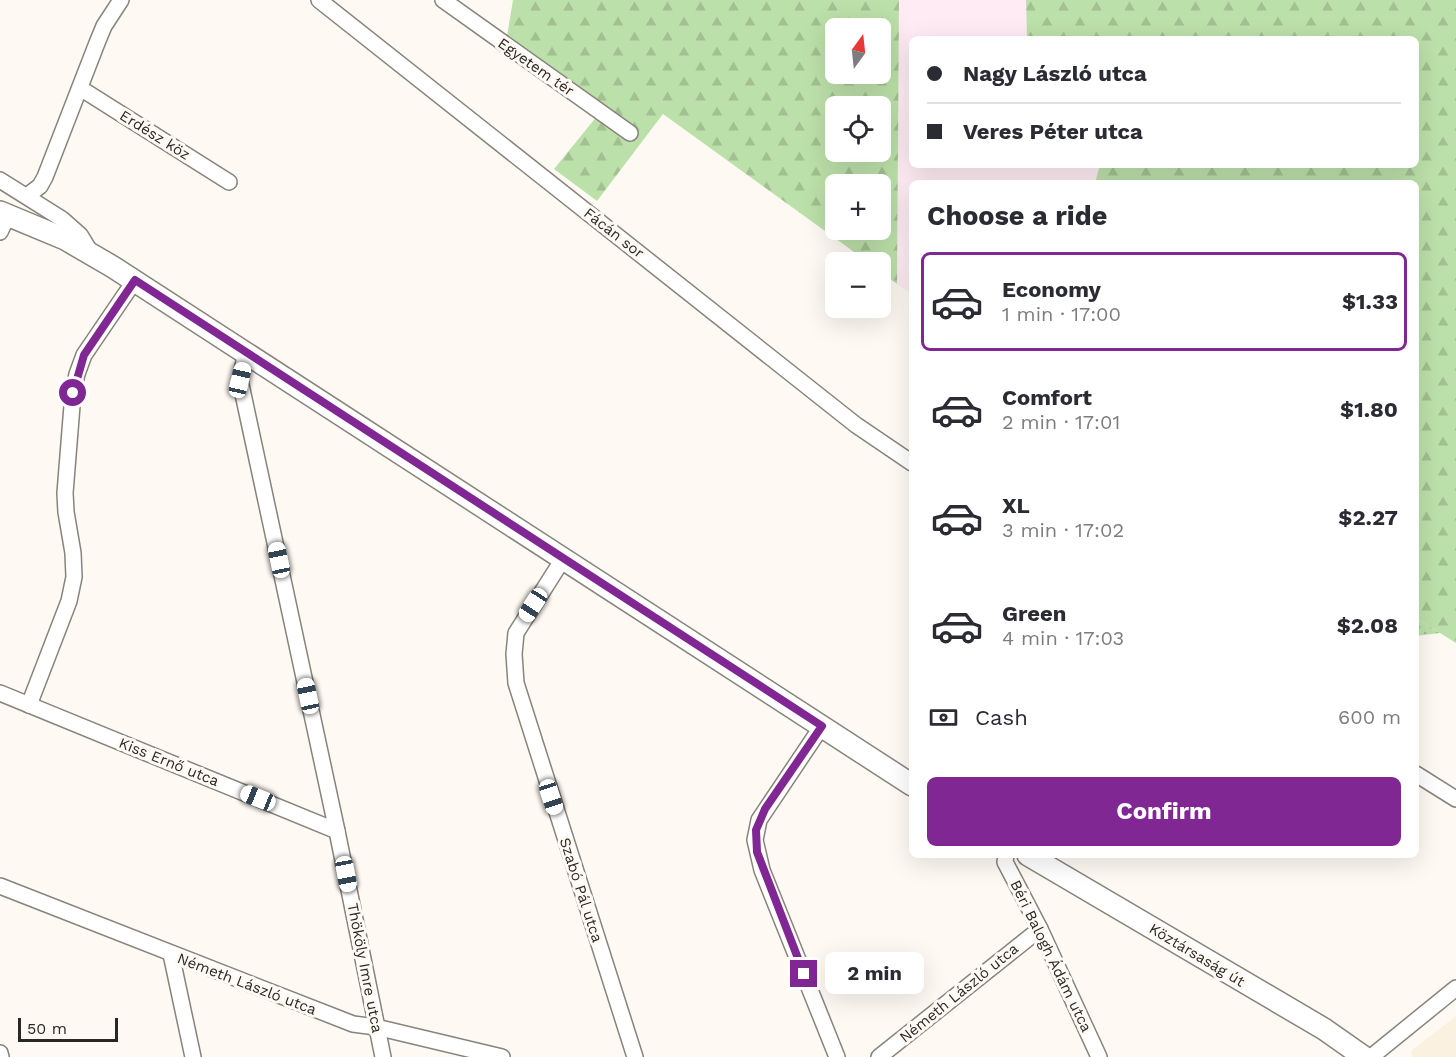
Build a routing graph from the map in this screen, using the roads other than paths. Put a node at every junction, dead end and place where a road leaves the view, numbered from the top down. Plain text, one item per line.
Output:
1 (121, 0) edge
2 (320, 0) edge
3 (443, 0) edge
4 (80, 88) junction
5 (630, 133) dead end
6 (0, 180) edge
7 (229, 182) dead end
8 (27, 196) junction
9 (3, 220) edge
10 (91, 253) junction
11 (135, 280) junction
12 (246, 352) junction
13 (909, 461) edge
14 (563, 559) junction
15 (0, 693) edge
16 (28, 705) junction
17 (822, 726) junction
18 (1419, 776) edge
19 (909, 783) edge
20 (1456, 799) edge
21 (337, 831) junction
22 (1006, 858) edge
23 (1033, 858) edge
24 (0, 886) edge
25 (1040, 929) junction
26 (171, 954) junction
27 (1456, 988) edge
28 (376, 1027) junction
29 (193, 1057) edge
30 (383, 1057) edge
31 (502, 1057) edge
32 (634, 1057) edge
33 (837, 1057) edge
34 (879, 1057) edge
35 (1099, 1057) edge
36 (1364, 1057) edge
37 (1371, 1057) edge

1 - 4 street
2 - 13 street, Fácán sor
3 - 5 street, Egyetem tér
4 - 7 street, Erdész köz
4 - 8 street
6 - 8 street
8 - 10 street
9 - 10 main road
10 - 11 main road
11 - 12 main road
11 - 16 street
12 - 14 main road
12 - 21 street, Thököly Imre utca
14 - 17 main road
14 - 32 street, Szabó Pál utca
15 - 16 street, Kiss Ernő utca
16 - 21 street, Kiss Ernő utca
17 - 19 main road
17 - 33 street
18 - 20 street
21 - 28 street, Thököly Imre utca
22 - 25 street, Béri Balogh Ádám utca
23 - 36 main road, Köztársaság út
24 - 26 street, Németh László utca
25 - 34 street, Németh László utca
25 - 35 street, Béri Balogh Ádám utca
26 - 28 street, Németh László utca
26 - 29 street
27 - 37 street
28 - 30 street, Thököly Imre utca
28 - 31 street, Németh László utca

